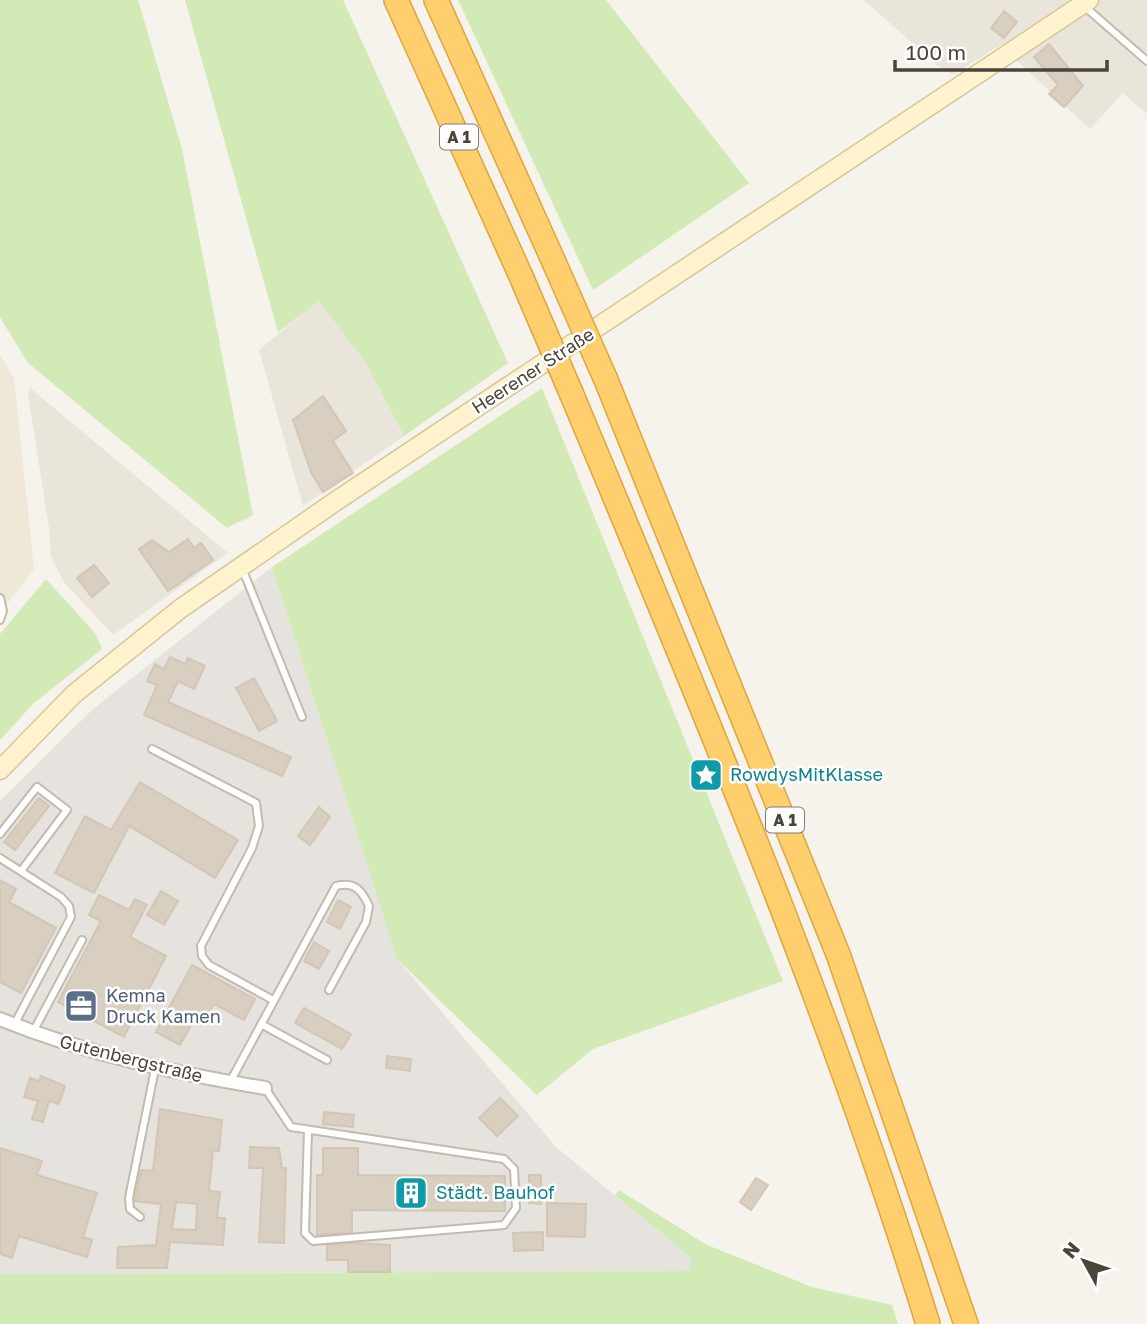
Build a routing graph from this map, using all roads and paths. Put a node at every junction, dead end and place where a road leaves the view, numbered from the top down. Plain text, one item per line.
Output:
1 (396, 0) edge
2 (436, 0) edge
3 (1086, 2) edge
4 (1147, 61) edge
5 (241, 566) junction
6 (0, 598) edge
7 (0, 620) edge
8 (302, 717) dead end
9 (152, 750) dead end
10 (0, 770) edge
11 (0, 834) edge
12 (0, 858) edge
13 (21, 871) junction
14 (82, 940) dead end
15 (329, 990) dead end
16 (273, 999) junction
17 (0, 1019) edge
18 (261, 1024) junction
19 (14, 1025) junction
20 (33, 1032) junction
21 (327, 1059) dead end
22 (155, 1069) junction
23 (230, 1082) junction
24 (265, 1088) joint
25 (308, 1130) junction
26 (140, 1217) dead end
27 (928, 1324) edge
28 (966, 1324) edge

1 - 27 highway, A 1, bridge
2 - 28 highway, A 1, bridge
3 - 4 lane
3 - 5 main road, Heerener Straße
5 - 8 lane
5 - 10 main road, Heerener Straße
6 - 7 lane
9 - 16 lane
11 - 13 lane
12 - 13 lane
13 - 19 lane
14 - 20 lane
15 - 16 lane
16 - 18 lane
17 - 19 street, Gutenbergstraße
18 - 21 lane
18 - 23 lane
19 - 20 street, Gutenbergstraße
20 - 22 street, Gutenbergstraße
22 - 23 street, Gutenbergstraße
22 - 26 lane
23 - 24 street, Gutenbergstraße
24 - 25 lane
25 - 25 lane

